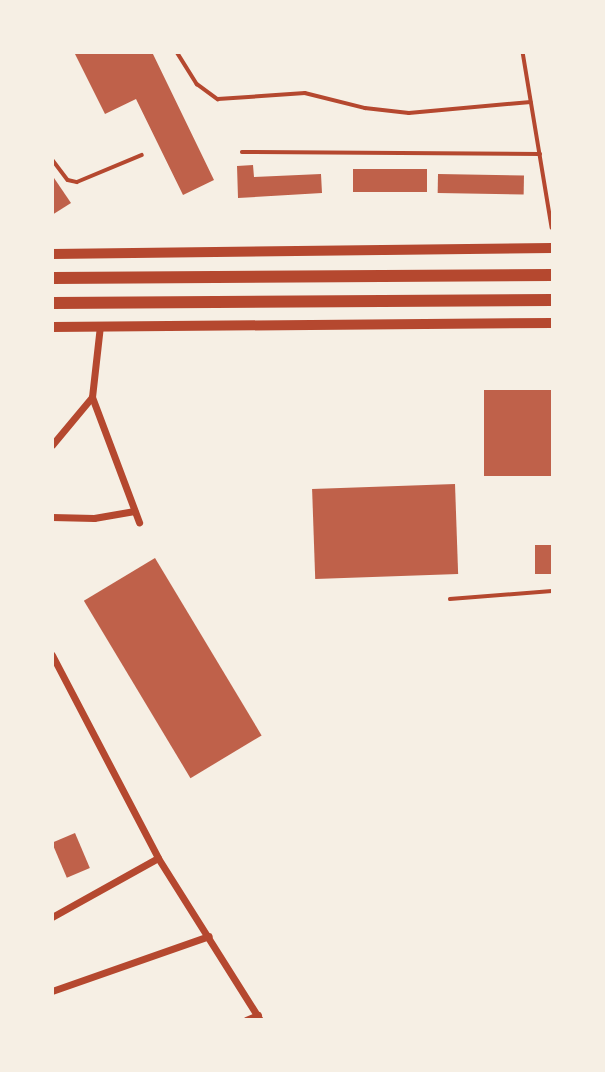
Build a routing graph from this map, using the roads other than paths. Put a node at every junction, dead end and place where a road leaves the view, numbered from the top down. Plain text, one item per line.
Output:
1 (177, 52) edge
2 (523, 52) edge
3 (531, 102) junction
4 (242, 152) dead end
5 (540, 154) junction
6 (142, 155) dead end
7 (52, 159) edge
8 (552, 228) edge
9 (552, 248) edge
10 (52, 254) edge
11 (552, 275) edge
12 (52, 278) edge
13 (552, 300) edge
14 (52, 303) edge
15 (552, 323) edge
16 (100, 326) junction
17 (52, 327) edge
18 (92, 397) junction
19 (52, 445) edge
20 (134, 511) junction
21 (52, 517) edge
22 (139, 522) dead end
23 (552, 591) edge
24 (450, 599) dead end
25 (53, 659) edge
26 (158, 858) junction
27 (52, 917) edge
28 (209, 936) junction
29 (52, 991) edge
30 (259, 1017) edge
31 (246, 1020) edge

1 - 3 lane
2 - 3 lane
3 - 5 lane
4 - 5 lane
5 - 8 lane
6 - 7 lane
9 - 10 street
11 - 12 highway
13 - 14 highway
15 - 16 street
16 - 17 street
16 - 18 street
18 - 19 street
18 - 20 street
20 - 21 street
20 - 22 street
23 - 24 lane
25 - 26 street
26 - 27 street
26 - 28 street
28 - 29 street
28 - 30 street
30 - 31 street

